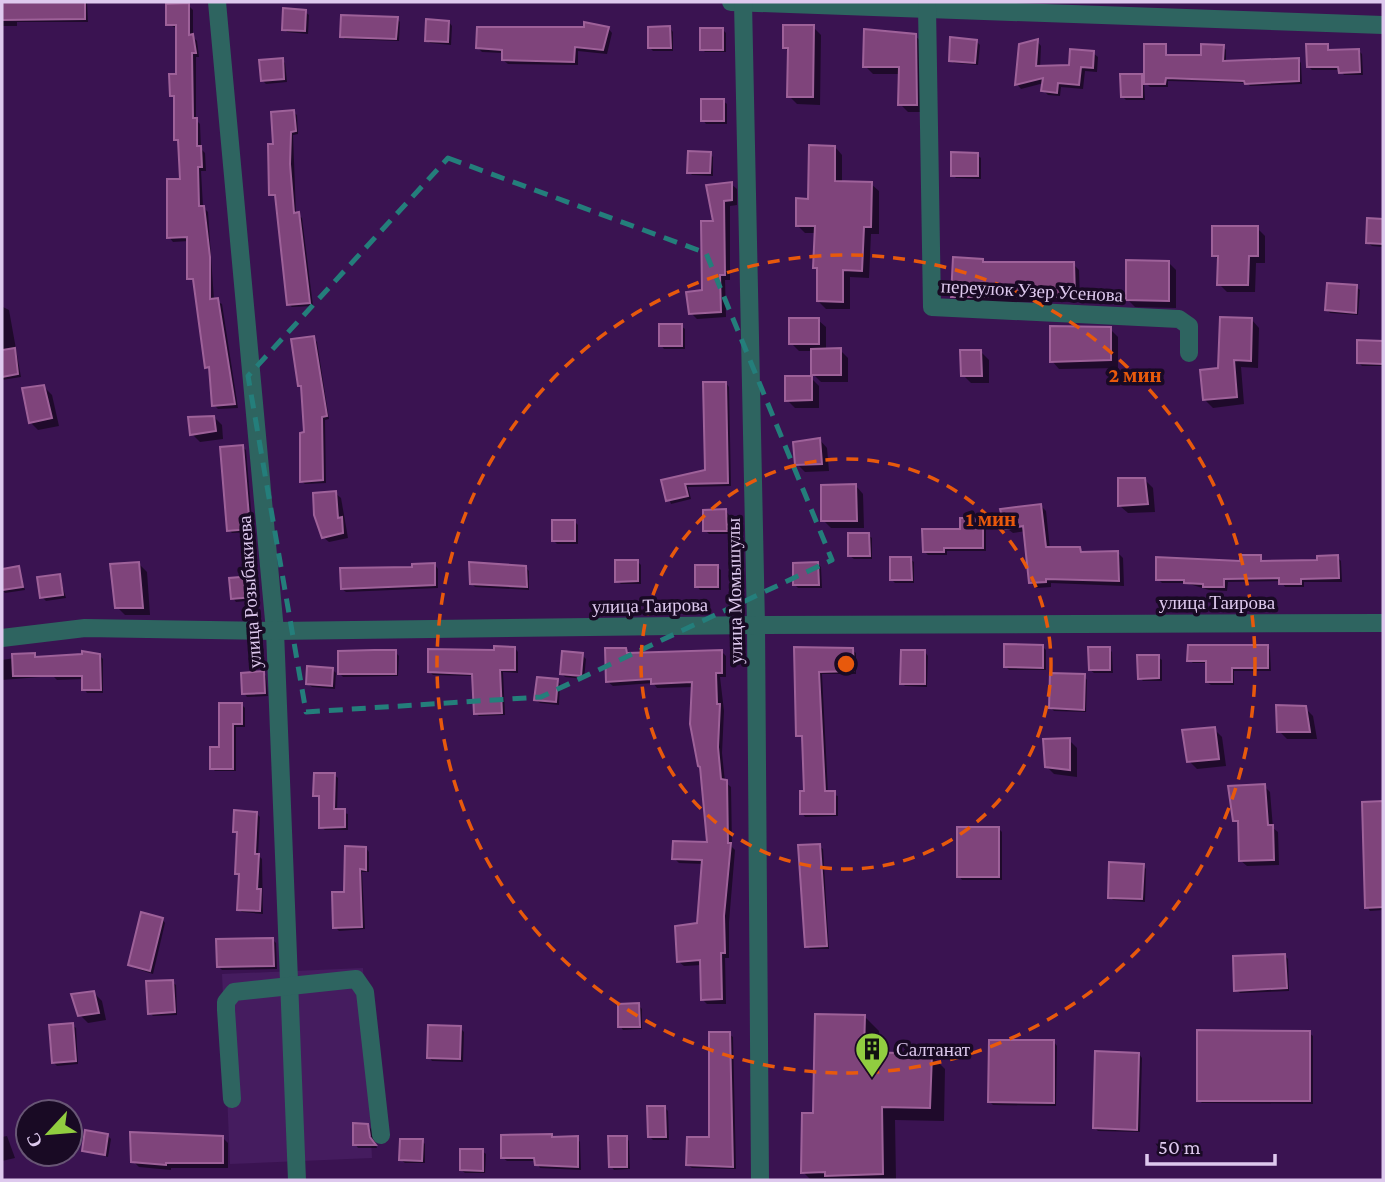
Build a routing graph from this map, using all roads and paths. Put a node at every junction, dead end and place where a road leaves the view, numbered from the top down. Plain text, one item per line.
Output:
1 (217, 2) edge
2 (731, 2) edge
3 (743, 2) edge
4 (926, 7) junction
5 (1383, 25) edge
6 (1189, 353) dead end
7 (1383, 623) edge
8 (756, 625) junction
9 (275, 631) junction
10 (2, 638) edge
11 (289, 986) junction
12 (232, 1099) dead end
13 (381, 1135) dead end
14 (297, 1180) edge
15 (760, 1180) edge

1 - 9 street, улица Розыбакиева
2 - 3 street
3 - 4 street
3 - 8 street, улица Момышулы
4 - 5 street
4 - 6 street, переулок Узер Усенова
7 - 8 street, улица Таирова
8 - 9 street, улица Таирова
8 - 15 street, улица Момышулы
9 - 10 street, улица Таирова
9 - 11 street, улица Розыбакиева
11 - 12 street
11 - 13 street
11 - 14 street, улица Розыбакиева

